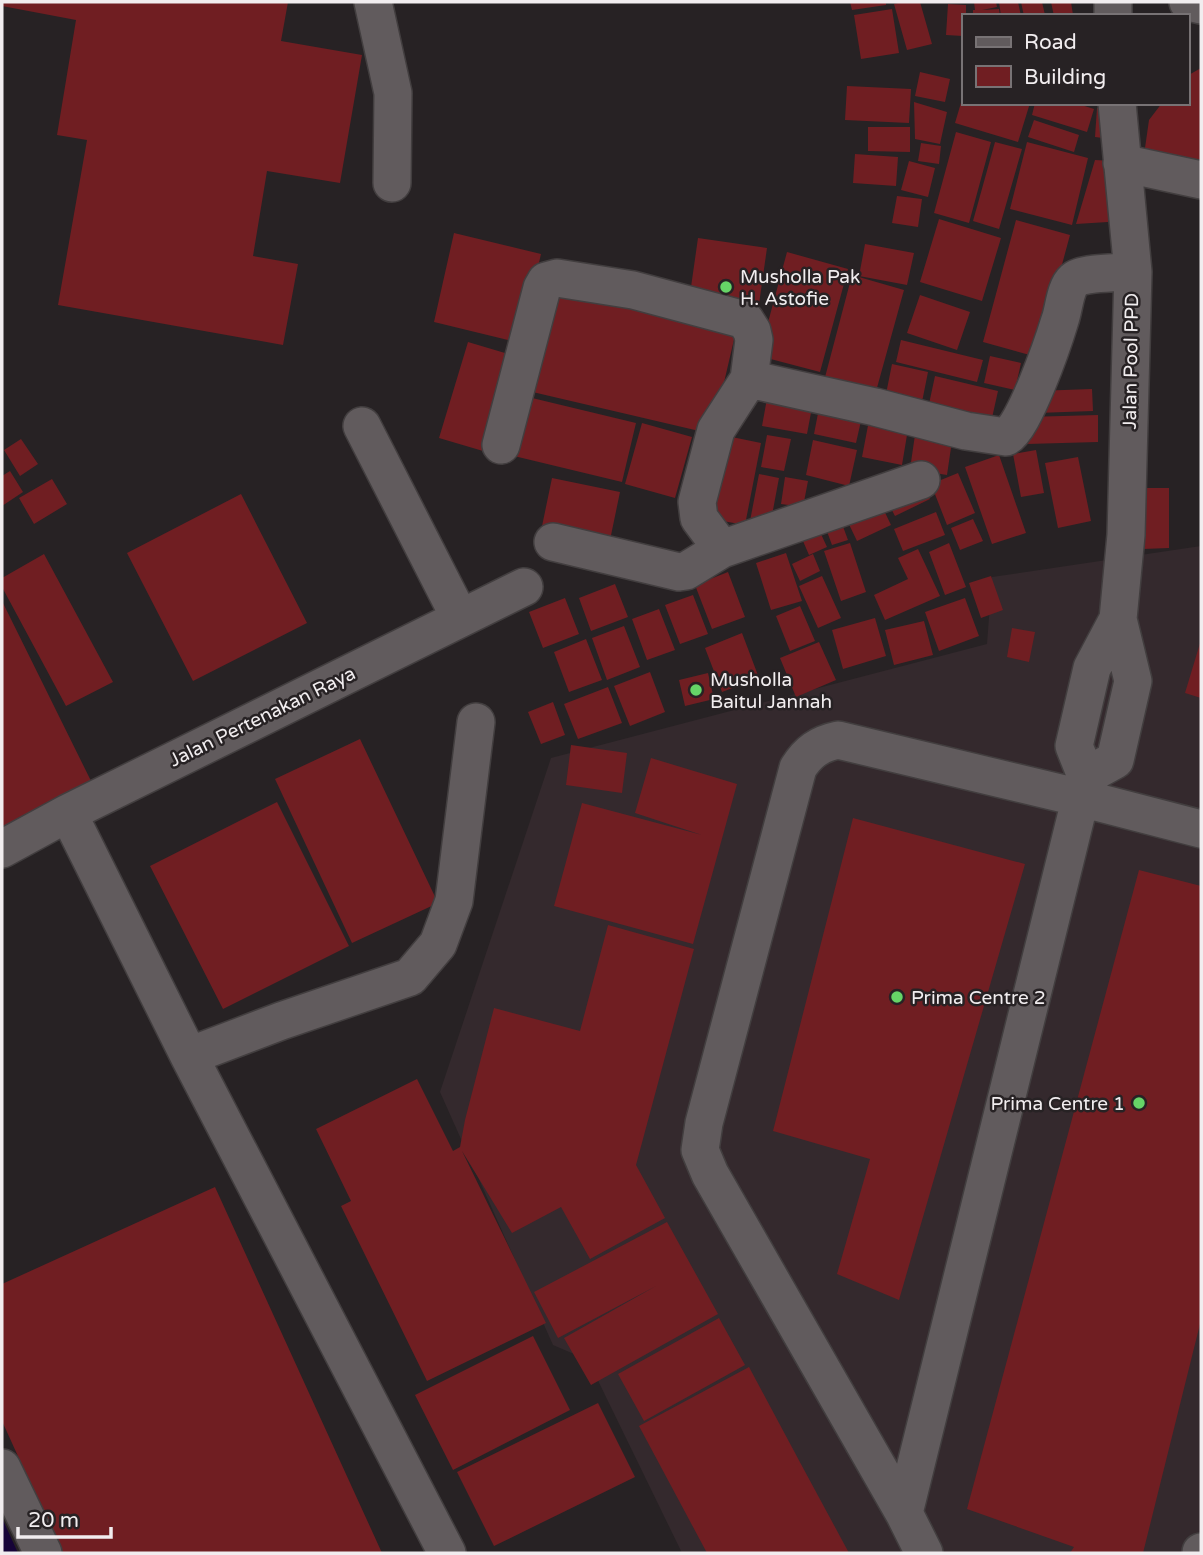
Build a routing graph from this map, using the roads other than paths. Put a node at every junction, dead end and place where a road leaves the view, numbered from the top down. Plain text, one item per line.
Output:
1 (373, 2) edge
2 (1188, 2) edge
3 (1201, 5) edge
4 (1117, 105) edge
5 (1122, 163) junction
6 (1201, 180) edge
7 (392, 183) dead end
8 (1133, 272) junction
9 (749, 379) junction
10 (362, 426) dead end
11 (501, 445) dead end
12 (921, 480) dead end
13 (553, 542) dead end
14 (722, 549) junction
15 (524, 587) dead end
16 (460, 618) junction
17 (1118, 619) junction
18 (476, 722) dead end
19 (1083, 787) junction
20 (68, 813) junction
21 (1201, 829) edge
22 (2, 849) edge
23 (188, 1056) junction
24 (2, 1468) edge
25 (904, 1513) junction
26 (43, 1553) edge
27 (447, 1553) edge
28 (924, 1553) edge

1 - 7 street
2 - 3 street
4 - 5 street, Jalan Pool PPD
5 - 6 street
5 - 8 street, Jalan Pool PPD
8 - 9 street
8 - 17 street, Jalan Pool PPD
9 - 11 street
9 - 14 street
10 - 16 street
12 - 14 street
13 - 14 street
15 - 16 street, Jalan Pertenakan Raya
16 - 20 street, Jalan Pertenakan Raya
17 - 19 street, Jalan Pool PPD
17 - 19 street, Jalan Pool PPD
18 - 23 street
19 - 21 street
19 - 25 street
19 - 25 street
20 - 22 street, Jalan Pertenakan Raya
20 - 23 street
23 - 27 street
24 - 26 street
25 - 28 street

